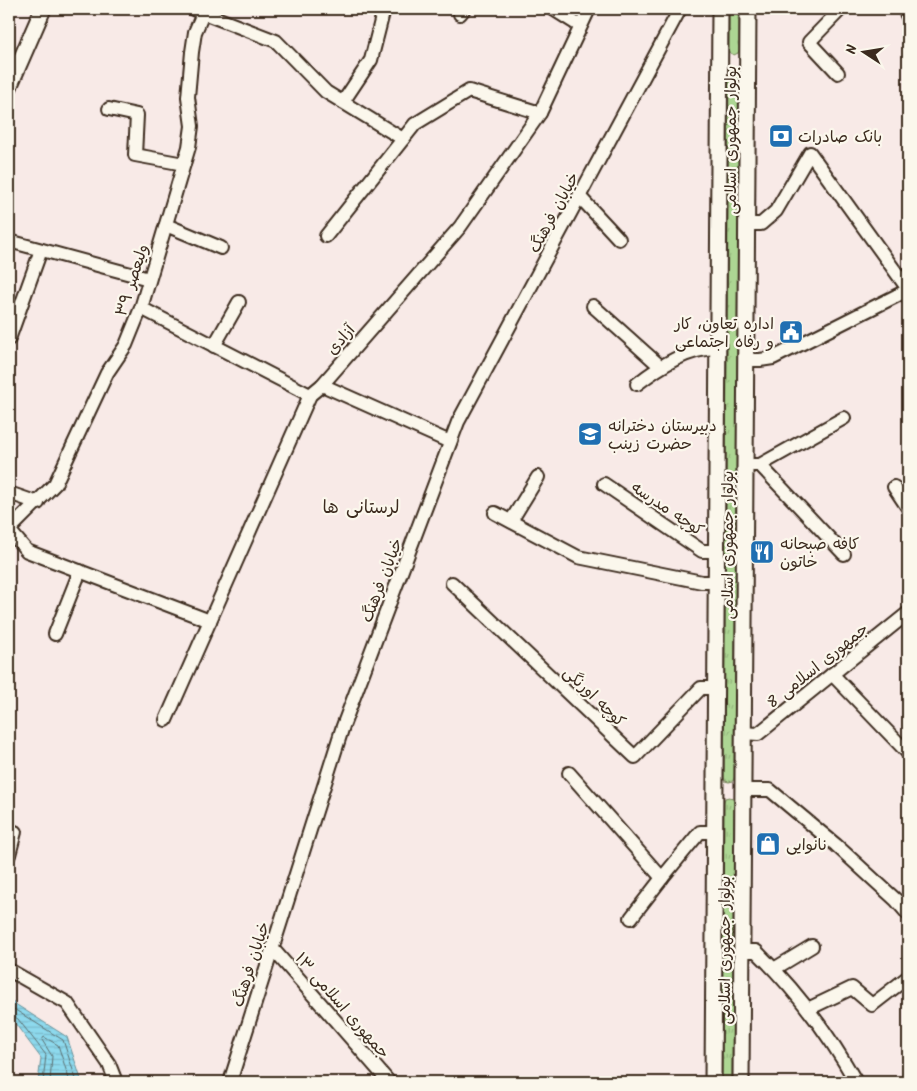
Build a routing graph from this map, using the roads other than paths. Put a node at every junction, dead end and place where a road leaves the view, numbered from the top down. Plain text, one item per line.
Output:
1 (43, 9) edge
2 (384, 9) edge
3 (553, 9) edge
4 (589, 9) edge
5 (680, 9) edge
6 (720, 9) edge
7 (748, 9) edge
8 (841, 9) edge
9 (904, 9) edge
10 (201, 10) edge
11 (908, 17) edge
12 (580, 26) junction
13 (720, 61) junction
14 (748, 61) junction
15 (838, 73) dead end
16 (9, 87) edge
17 (343, 102) junction
18 (109, 109) dead end
19 (540, 112) junction
20 (403, 139) junction
21 (184, 164) junction
22 (579, 196) junction
23 (747, 224) junction
24 (166, 225) junction
25 (326, 236) dead end
26 (619, 239) dead end
27 (9, 241) edge
28 (221, 248) dead end
29 (41, 250) junction
30 (149, 279) junction
31 (908, 289) edge
32 (239, 302) dead end
33 (593, 306) dead end
34 (141, 308) junction
35 (9, 339) edge
36 (214, 346) junction
37 (718, 348) junction
38 (746, 360) junction
39 (660, 366) junction
40 (638, 384) dead end
41 (322, 385) junction
42 (310, 395) junction
43 (844, 418) dead end
44 (450, 442) junction
45 (752, 465) junction
46 (538, 477) dead end
47 (604, 484) dead end
48 (894, 488) dead end
49 (9, 493) edge
50 (38, 503) junction
51 (908, 508) edge
52 (496, 513) dead end
53 (511, 521) junction
54 (9, 530) edge
55 (717, 551) junction
56 (844, 554) dead end
57 (80, 571) junction
58 (717, 582) junction
59 (452, 583) dead end
60 (908, 613) edge
61 (210, 621) junction
62 (55, 634) dead end
63 (832, 674) junction
64 (716, 688) junction
65 (166, 720) dead end
66 (743, 734) junction
67 (908, 753) edge
68 (569, 773) dead end
69 (715, 790) junction
70 (743, 790) junction
71 (16, 832) dead end
72 (715, 832) junction
73 (9, 855) edge
74 (662, 878) junction
75 (908, 914) edge
76 (631, 918) dead end
77 (812, 946) dead end
78 (272, 948) junction
79 (742, 951) junction
80 (774, 969) junction
81 (9, 970) edge
82 (908, 977) edge
83 (808, 1009) junction
84 (116, 1082) edge
85 (230, 1082) edge
86 (389, 1082) edge
87 (713, 1082) edge
88 (741, 1082) edge
89 (856, 1082) edge

1 - 16 main road
2 - 17 street
3 - 12 street
4 - 12 street, آزادی
5 - 22 street, خیابان فرهنگ
6 - 13 main road, بولوار جمهوری اسلامی
7 - 14 main road, بولوار جمهوری اسلامی
8 - 15 street
9 - 11 street
10 - 17 street
10 - 21 street, ولیعصر ۳۹
12 - 19 street, آزادی
13 - 14 main road
13 - 37 main road, بولوار جمهوری اسلامی
14 - 23 main road, بولوار جمهوری اسلامی
17 - 20 street
18 - 21 street
19 - 20 street
19 - 41 street, آزادی
20 - 25 street
21 - 24 street, ولیعصر ۳۹
22 - 26 street
22 - 44 street, خیابان فرهنگ
23 - 31 street
23 - 38 main road, بولوار جمهوری اسلامی
24 - 28 street
24 - 30 street, ولیعصر ۳۹
27 - 29 street
29 - 30 street
29 - 35 street
30 - 34 street, ولیعصر ۳۹
31 - 38 street
32 - 36 street
33 - 39 street
34 - 36 street
34 - 50 street, ولیعصر ۳۹
36 - 42 street
37 - 39 street
37 - 55 main road, بولوار جمهوری اسلامی
38 - 45 main road, بولوار جمهوری اسلامی
39 - 40 street
41 - 42 street, آزادی
41 - 44 street
42 - 61 street, آزادی
43 - 45 street
44 - 78 street, خیابان فرهنگ
45 - 56 street
45 - 66 main road, بولوار جمهوری اسلامی
46 - 53 street
47 - 55 street, کوچه مدرسه
48 - 51 street
49 - 50 street
50 - 54 street, ولیعصر ۳۹
52 - 53 street
53 - 58 street
54 - 57 street
55 - 58 main road, بولوار جمهوری اسلامی
57 - 61 street
57 - 62 street
58 - 64 main road, بولوار جمهوری اسلامی
59 - 64 street, کوچه اورنگی
60 - 63 street, جمهوری اسلامی 8
61 - 65 street, آزادی
63 - 66 street, جمهوری اسلامی 8
63 - 67 street
64 - 69 main road, بولوار جمهوری اسلامی
66 - 70 main road, بولوار جمهوری اسلامی
68 - 74 street
69 - 70 main road
69 - 72 main road, بولوار جمهوری اسلامی
70 - 75 street
70 - 79 main road, بولوار جمهوری اسلامی
71 - 73 street
72 - 74 street
72 - 87 main road, بولوار جمهوری اسلامی
74 - 76 street
77 - 80 street
78 - 85 street, خیابان فرهنگ
78 - 86 street, جمهوری اسلامی ۱۳
79 - 80 street
79 - 88 main road, بولوار جمهوری اسلامی
80 - 83 street
81 - 84 street
82 - 83 street
83 - 89 street

